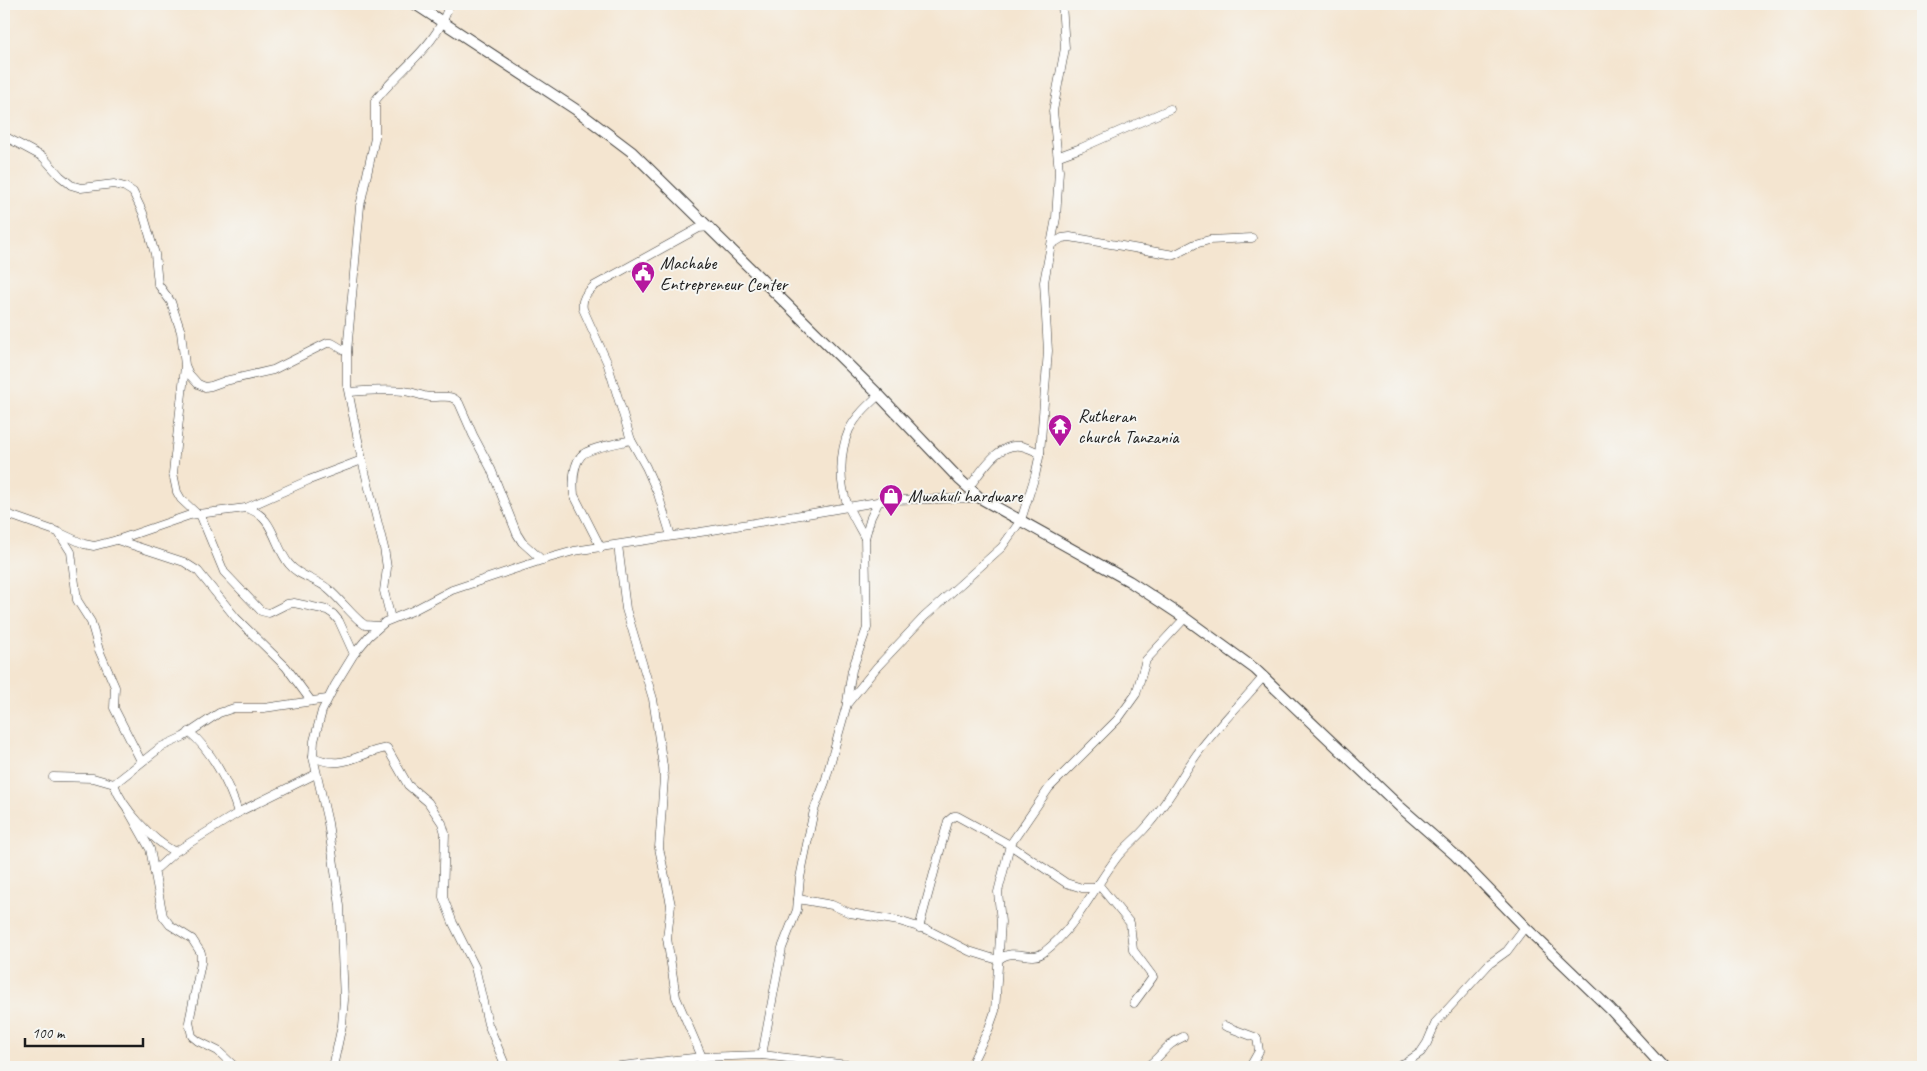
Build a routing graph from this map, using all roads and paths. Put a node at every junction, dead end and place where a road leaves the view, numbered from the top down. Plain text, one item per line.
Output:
1 (416, 4) edge
2 (449, 4) edge
3 (1062, 4) edge
4 (442, 21) junction
5 (1170, 109) dead end
6 (4, 136) edge
7 (1058, 156) junction
8 (710, 227) junction
9 (1252, 238) dead end
10 (1052, 244) junction
11 (347, 352) junction
12 (185, 365) junction
13 (348, 392) junction
14 (879, 395) junction
15 (631, 440) junction
16 (1040, 453) junction
17 (362, 460) junction
18 (968, 488) junction
19 (980, 498) junction
20 (879, 501) junction
21 (848, 506) junction
22 (246, 508) junction
23 (4, 513) edge
24 (199, 514) junction
25 (1021, 520) junction
26 (58, 532) junction
27 (672, 536) junction
28 (865, 538) junction
29 (117, 540) junction
30 (618, 545) junction
31 (601, 548) junction
32 (542, 560) junction
33 (391, 618) junction
34 (1185, 618) junction
35 (379, 626) junction
36 (354, 654) junction
37 (1264, 676) junction
38 (327, 699) junction
39 (311, 701) junction
40 (847, 704) junction
41 (189, 732) junction
42 (313, 757) junction
43 (141, 762) junction
44 (316, 774) junction
45 (53, 777) dead end
46 (114, 784) junction
47 (128, 810) junction
48 (238, 812) junction
49 (1010, 845) junction
50 (175, 852) junction
51 (154, 871) junction
52 (1097, 886) junction
53 (798, 899) junction
54 (919, 928) junction
55 (1525, 928) junction
56 (998, 960) junction
57 (1134, 1003) dead end
58 (1226, 1026) dead end
59 (1184, 1037) dead end
60 (762, 1055) junction
61 (702, 1057) junction
62 (234, 1067) edge
63 (333, 1067) edge
64 (506, 1067) edge
65 (612, 1067) edge
66 (701, 1067) edge
67 (865, 1067) edge
68 (970, 1067) edge
69 (1146, 1067) edge
70 (1250, 1067) edge
71 (1394, 1067) edge
72 (1663, 1067) edge

1 - 4 street
2 - 4 street
3 - 7 street
4 - 8 street
4 - 11 street
5 - 7 street
6 - 12 street
7 - 10 street
8 - 14 street
8 - 15 street
9 - 10 street
10 - 16 street
11 - 12 street
11 - 13 street
12 - 24 street
13 - 17 street
13 - 32 street
14 - 18 street
14 - 21 street
15 - 27 street
15 - 31 street
16 - 18 street
16 - 25 street
17 - 22 street
17 - 33 street
18 - 19 street
19 - 20 street
19 - 25 street
20 - 21 street
20 - 28 street
21 - 27 street
21 - 28 street
22 - 24 street
22 - 35 street
23 - 26 street
24 - 29 street
24 - 36 street
25 - 34 street
25 - 40 street
26 - 29 street
26 - 43 street
27 - 30 street
28 - 40 street
29 - 39 street
30 - 31 street
30 - 61 street
31 - 32 street
32 - 33 street
33 - 35 street
34 - 37 street
34 - 49 street
35 - 36 street
36 - 38 street
37 - 52 street
37 - 55 street
38 - 39 street
38 - 42 street
39 - 41 street
40 - 53 street
41 - 43 street
41 - 48 street
42 - 44 street
42 - 64 street
43 - 46 street
44 - 48 street
44 - 63 street
45 - 46 street
46 - 47 street
47 - 50 street
47 - 51 street
48 - 50 street
49 - 52 street
49 - 54 street
49 - 56 street
50 - 51 street
51 - 62 street
52 - 56 street
52 - 57 street
53 - 54 street
53 - 60 street
54 - 56 street
55 - 71 street
55 - 72 street
56 - 68 street
58 - 70 street
59 - 69 street
60 - 61 street
60 - 67 street
61 - 65 street
61 - 66 street

